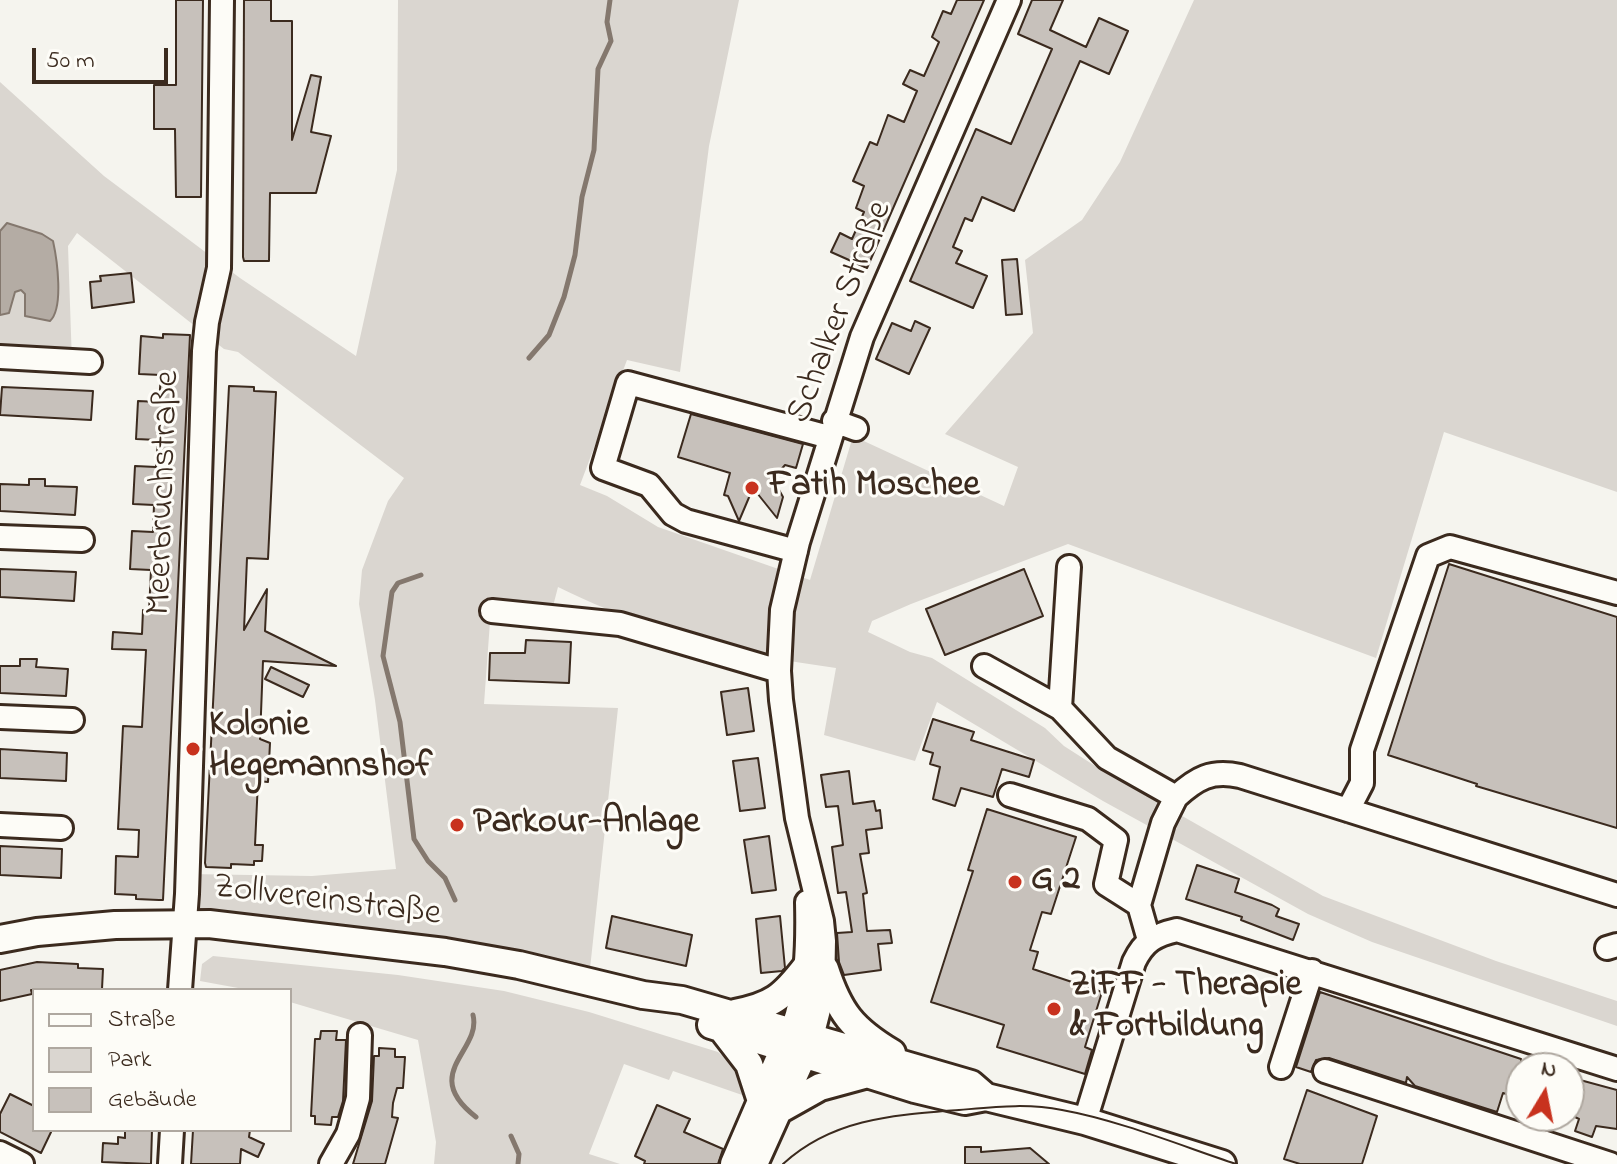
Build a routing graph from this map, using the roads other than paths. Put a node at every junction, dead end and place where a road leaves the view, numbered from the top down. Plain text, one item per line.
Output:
1 (222, 0) edge
2 (1009, 0) edge
3 (0, 357) edge
4 (90, 362) dead end
5 (832, 429) junction
6 (856, 429) dead end
7 (0, 537) edge
8 (82, 540) dead end
9 (796, 551) junction
10 (1069, 567) dead end
11 (1617, 593) edge
12 (492, 611) dead end
13 (984, 666) dead end
14 (779, 671) junction
15 (1060, 708) junction
16 (0, 717) edge
17 (72, 720) dead end
18 (1010, 795) dead end
19 (1176, 797) junction
20 (1348, 810) junction
21 (0, 825) edge
22 (61, 828) dead end
23 (1617, 895) edge
24 (1139, 905) junction
25 (185, 923) junction
26 (0, 939) edge
27 (1149, 940) junction
28 (816, 968) junction
29 (1312, 971) junction
30 (180, 988) edge
31 (727, 1021) junction
32 (360, 1035) dead end
33 (798, 1043) junction
34 (1281, 1067) dead end
35 (919, 1069) junction
36 (1617, 1069) edge
37 (1325, 1071) dead end
38 (865, 1075) junction
39 (986, 1097) junction
40 (770, 1105) junction
41 (1085, 1121) junction
42 (172, 1132) edge
43 (0, 1153) edge
44 (22, 1164) edge
45 (170, 1164) edge
46 (331, 1164) edge
47 (734, 1164) edge
48 (754, 1164) edge
49 (1222, 1164) edge
50 (1610, 1164) edge

1 - 25 street, Meerbruchstraße
2 - 5 street, Schalker Straße
3 - 4 street
5 - 6 street
5 - 9 street, Schalker Straße
5 - 9 street
7 - 8 street
9 - 14 street, Schalker Straße
10 - 15 street
11 - 20 street
12 - 14 street
13 - 15 street
14 - 28 street, Schalker Straße
15 - 19 street
16 - 17 street
18 - 24 street
19 - 20 street
19 - 24 street
20 - 23 street
21 - 22 street
24 - 27 street
25 - 26 main road, Zollvereinstraße
25 - 30 street, Meerbruchstraße
25 - 31 main road, Zollvereinstraße
27 - 29 street
27 - 41 street
28 - 31 main road
28 - 33 street, Schalker Straße
28 - 35 main road
29 - 34 street
29 - 36 street
31 - 33 main road, Zollvereinstraße
31 - 40 main road
32 - 46 street
33 - 35 main road
33 - 38 main road
33 - 40 main road
35 - 39 main road
37 - 50 street
38 - 39 main road
38 - 40 main road
39 - 41 main road
40 - 47 main road
40 - 48 main road
41 - 49 main road
42 - 45 street
43 - 44 street

